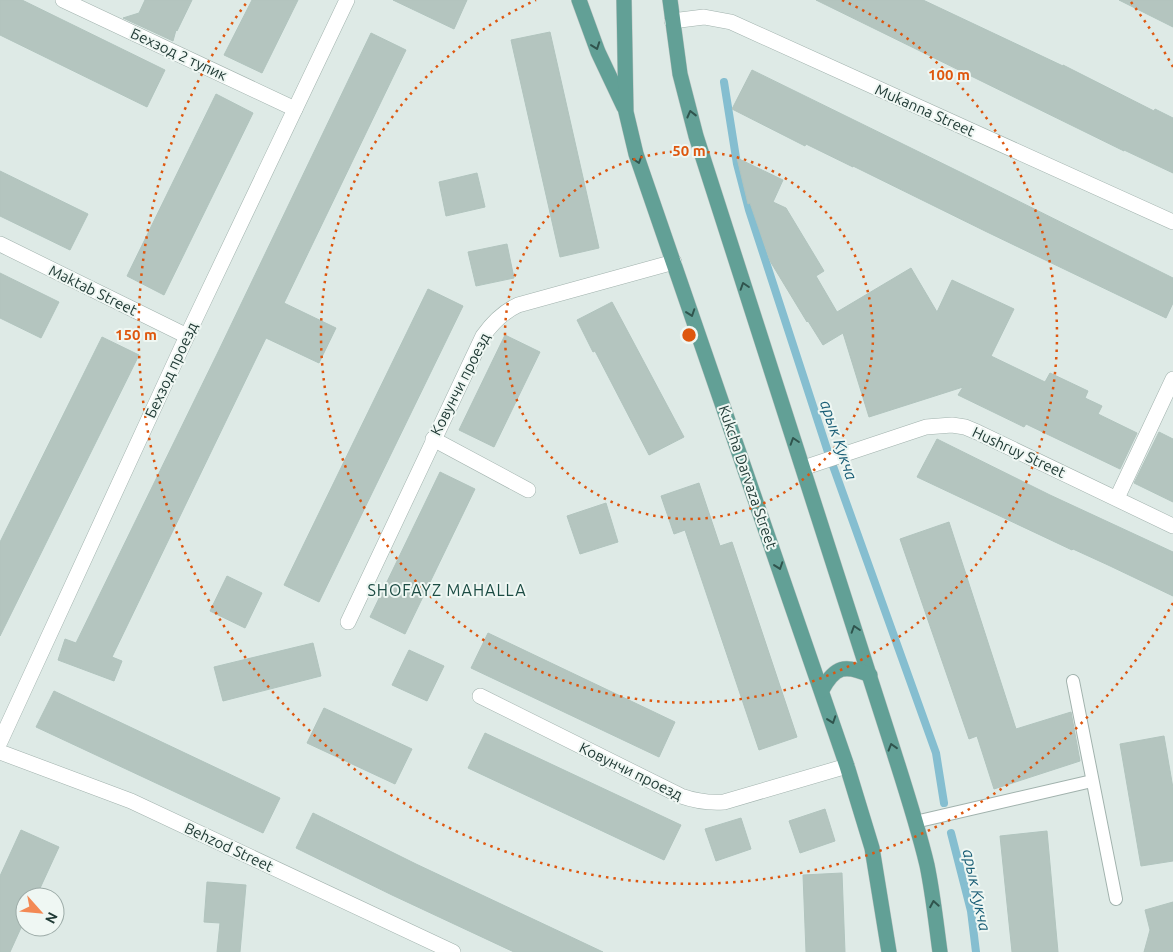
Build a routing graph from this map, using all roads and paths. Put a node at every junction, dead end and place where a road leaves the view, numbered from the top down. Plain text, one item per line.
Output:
1 (63, 0) edge
2 (347, 0) edge
3 (579, 0) edge
4 (624, 0) edge
5 (670, 0) edge
6 (672, 21) junction
7 (295, 109) junction
8 (626, 112) junction
9 (1173, 222) edge
10 (0, 244) edge
11 (674, 262) junction
12 (187, 336) junction
13 (1173, 379) edge
14 (433, 439) junction
15 (803, 468) junction
16 (528, 490) dead end
17 (1117, 498) junction
18 (1173, 526) edge
19 (348, 622) dead end
20 (870, 675) junction
21 (1072, 681) dead end
22 (822, 690) junction
23 (480, 696) dead end
24 (0, 742) edge
25 (0, 752) edge
26 (847, 766) junction
27 (1092, 781) junction
28 (915, 822) junction
29 (1116, 899) dead end
30 (453, 952) edge
31 (889, 952) edge
32 (940, 952) edge

1 - 7 street, Бехзод 2 тупик
2 - 7 street, Бехзод проезд
3 -> 8 main road
4 - 8 main road, Kukcha Darvaza Street
5 - 6 main road
6 - 9 street, Mukanna Street
15 -> 6 main road
7 - 12 street, Бехзод проезд
8 -> 11 main road, Kukcha Darvaza Street
10 - 12 street, Maktab Street
11 - 14 street, Ковунчи проезд
11 -> 22 main road, Kukcha Darvaza Street
12 - 24 street, Бехзод проезд
13 - 17 street
14 - 16 street
14 - 19 street, Ковунчи проезд
15 - 17 street, Hushruy Street
20 -> 15 main road
17 - 18 street, Hushruy Street
20 - 22 main road
28 -> 20 main road
21 - 27 lane
22 -> 26 main road, Kukcha Darvaza Street
23 - 26 street, Ковунчи проезд
25 - 30 street, Behzod Street
26 - 31 main road, Kukcha Darvaza Street
27 - 28 lane
27 - 29 lane
32 -> 28 main road

